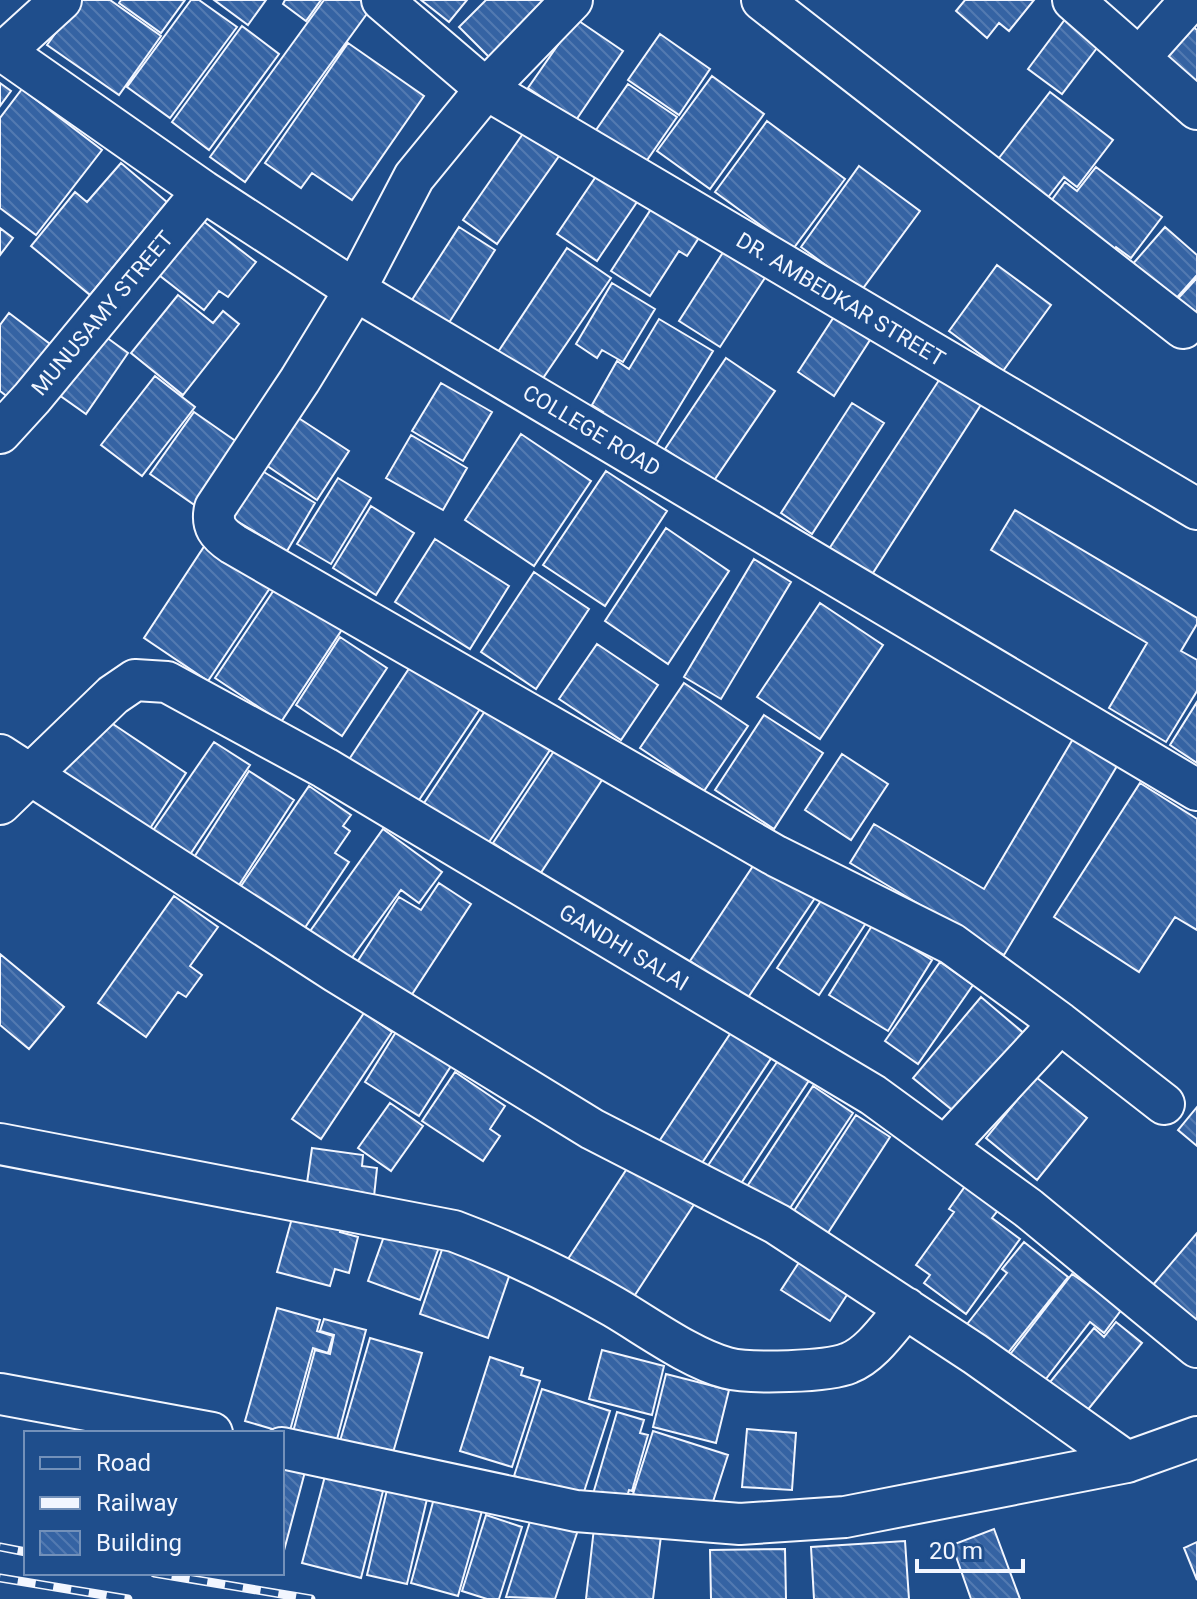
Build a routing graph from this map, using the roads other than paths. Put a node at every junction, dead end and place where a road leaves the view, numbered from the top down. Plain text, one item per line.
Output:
1 (61, 0) edge
2 (382, 0) edge
3 (572, 0) edge
4 (762, 0) edge
5 (1073, 0) edge
6 (1191, 0) edge
7 (2, 50) edge
8 (1140, 57) junction
9 (486, 89) junction
10 (1197, 109) edge
11 (203, 191) junction
12 (355, 290) junction
13 (1183, 328) dead end
14 (0, 433) edge
15 (1197, 509) edge
16 (15, 764) edge
17 (1197, 790) edge
18 (0, 804) edge
19 (1060, 1023) junction
20 (1164, 1104) dead end
21 (0, 1144) edge
22 (945, 1147) junction
23 (906, 1308) junction
24 (1197, 1347) edge
25 (0, 1394) edge
26 (201, 1431) edge
27 (1197, 1437) edge
28 (284, 1448) edge
29 (1127, 1462) junction

1 - 7 street
2 - 9 street, DR. AMBEDKAR STREET
3 - 9 street
4 - 13 street
5 - 8 street
6 - 8 street
7 - 11 street, COLLEGE ROAD
8 - 10 street
9 - 12 street
9 - 15 street, DR. AMBEDKAR STREET
11 - 12 street, COLLEGE ROAD
11 - 14 street, MUNUSAMY STREET
12 - 17 street, COLLEGE ROAD
12 - 19 street
16 - 18 street, GANDHI SALAI
16 - 22 street, GANDHI SALAI
16 - 23 street
19 - 20 street
19 - 22 street
21 - 23 street
22 - 24 street, GANDHI SALAI
23 - 29 street
25 - 26 street
27 - 29 street
28 - 29 street

